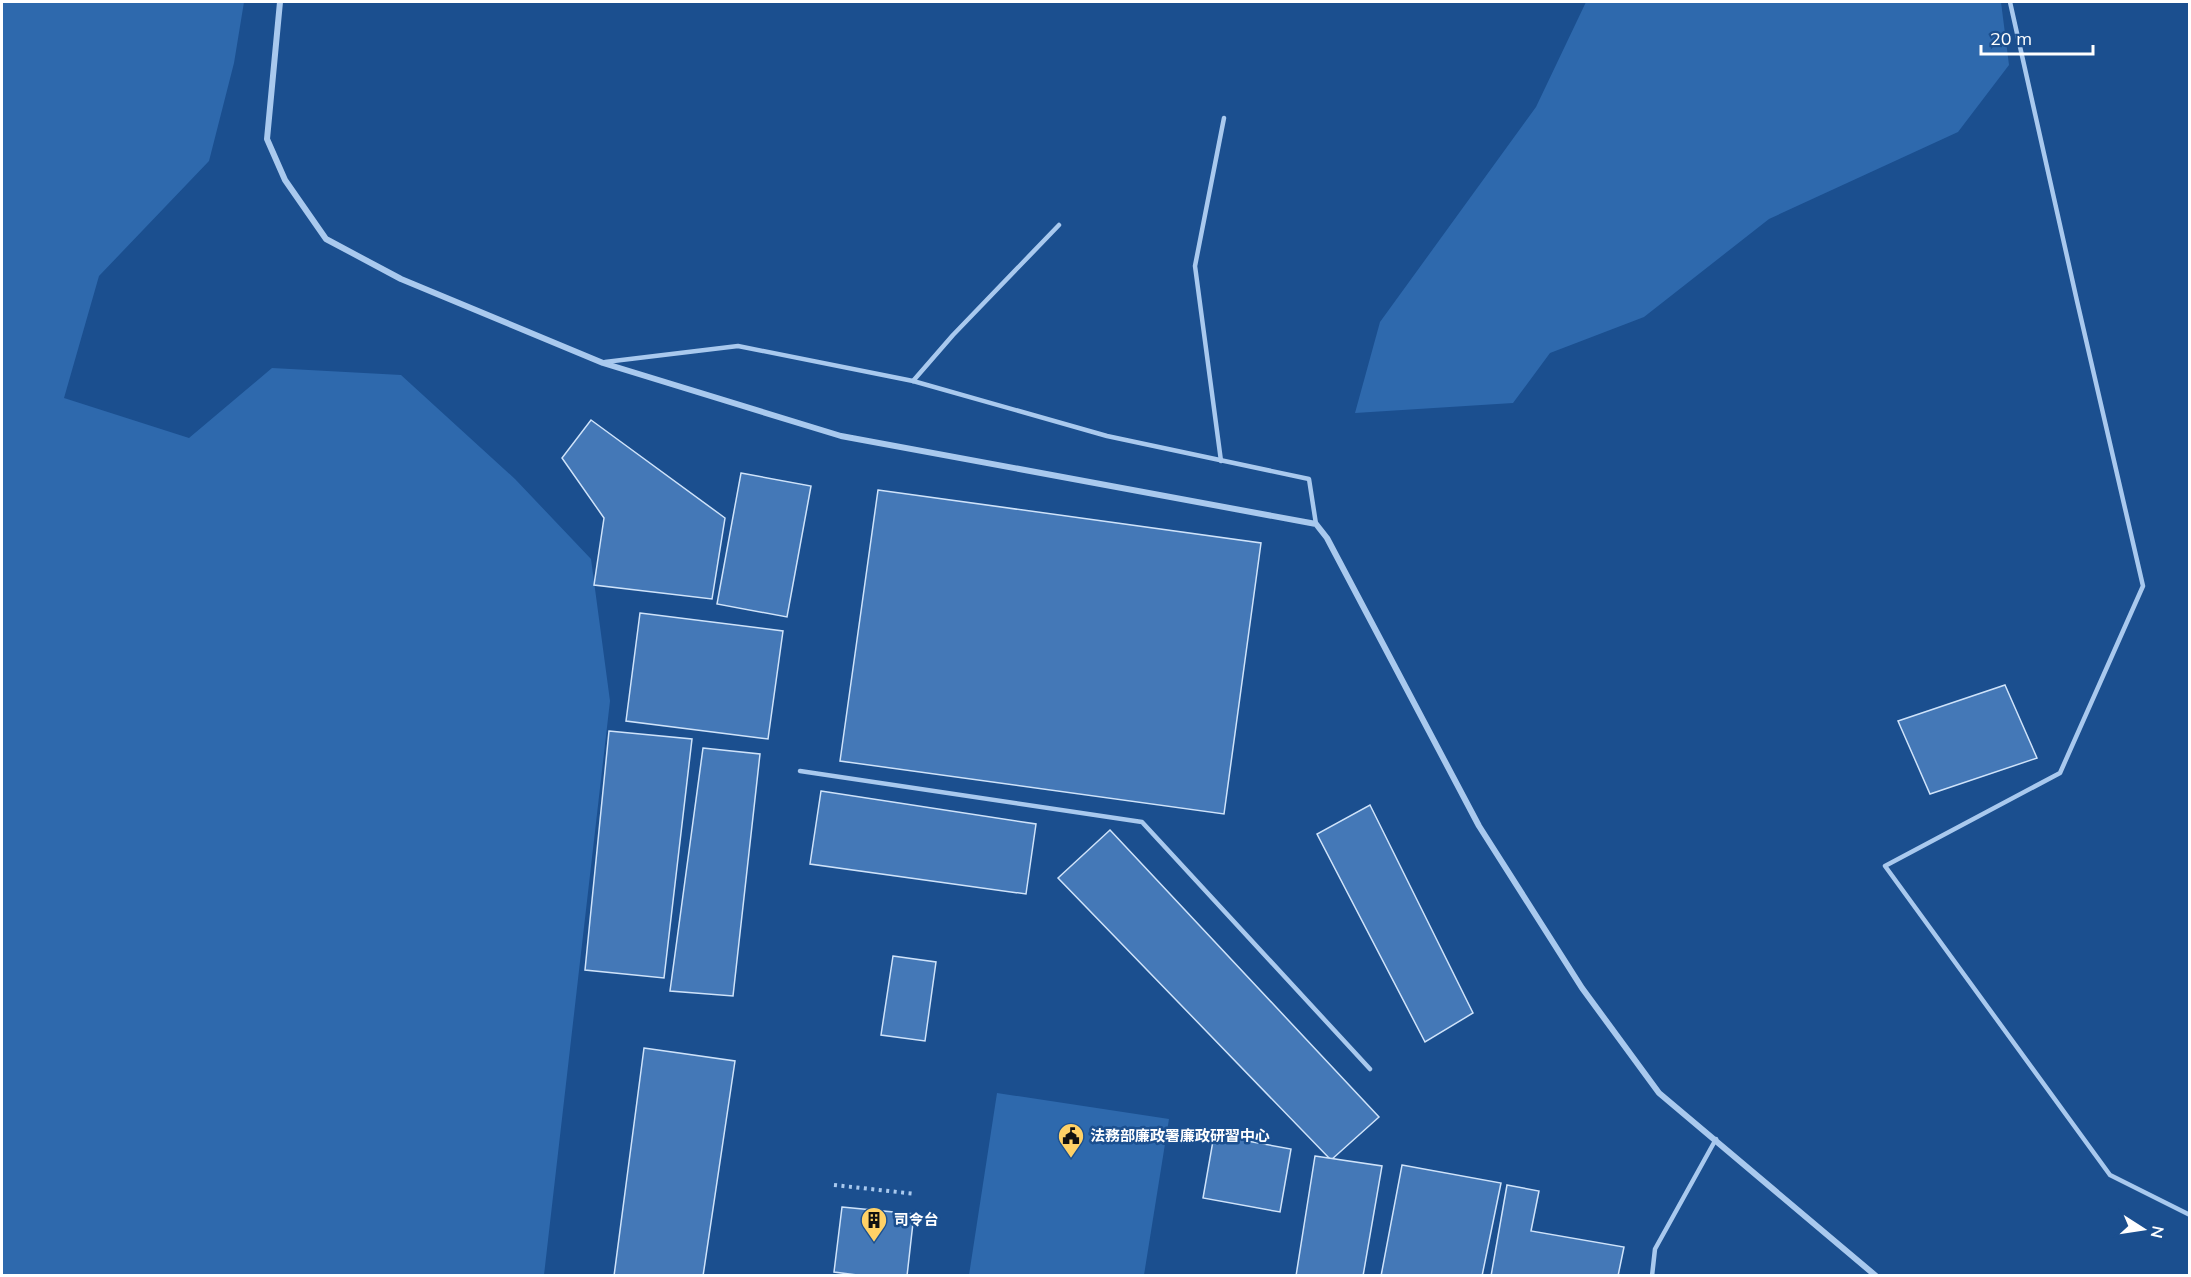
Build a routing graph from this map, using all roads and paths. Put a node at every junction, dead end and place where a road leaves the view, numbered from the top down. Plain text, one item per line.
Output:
1 (280, 2) edge
2 (2010, 2) edge
3 (1224, 118) dead end
4 (1059, 225) dead end
5 (603, 363) junction
6 (913, 381) junction
7 (1221, 461) junction
8 (1316, 524) junction
9 (800, 771) dead end
10 (1370, 1069) dead end
11 (1716, 1139) junction
12 (834, 1185) dead end
13 (916, 1194) dead end
14 (2190, 1215) edge
15 (1652, 1275) edge
16 (1876, 1275) edge

1 - 5 street
2 - 14 lane
3 - 7 lane
4 - 6 lane
5 - 6 lane
5 - 8 street
6 - 7 lane
7 - 8 lane
8 - 11 street
9 - 10 lane
11 - 15 lane
11 - 16 street
12 - 13 path

